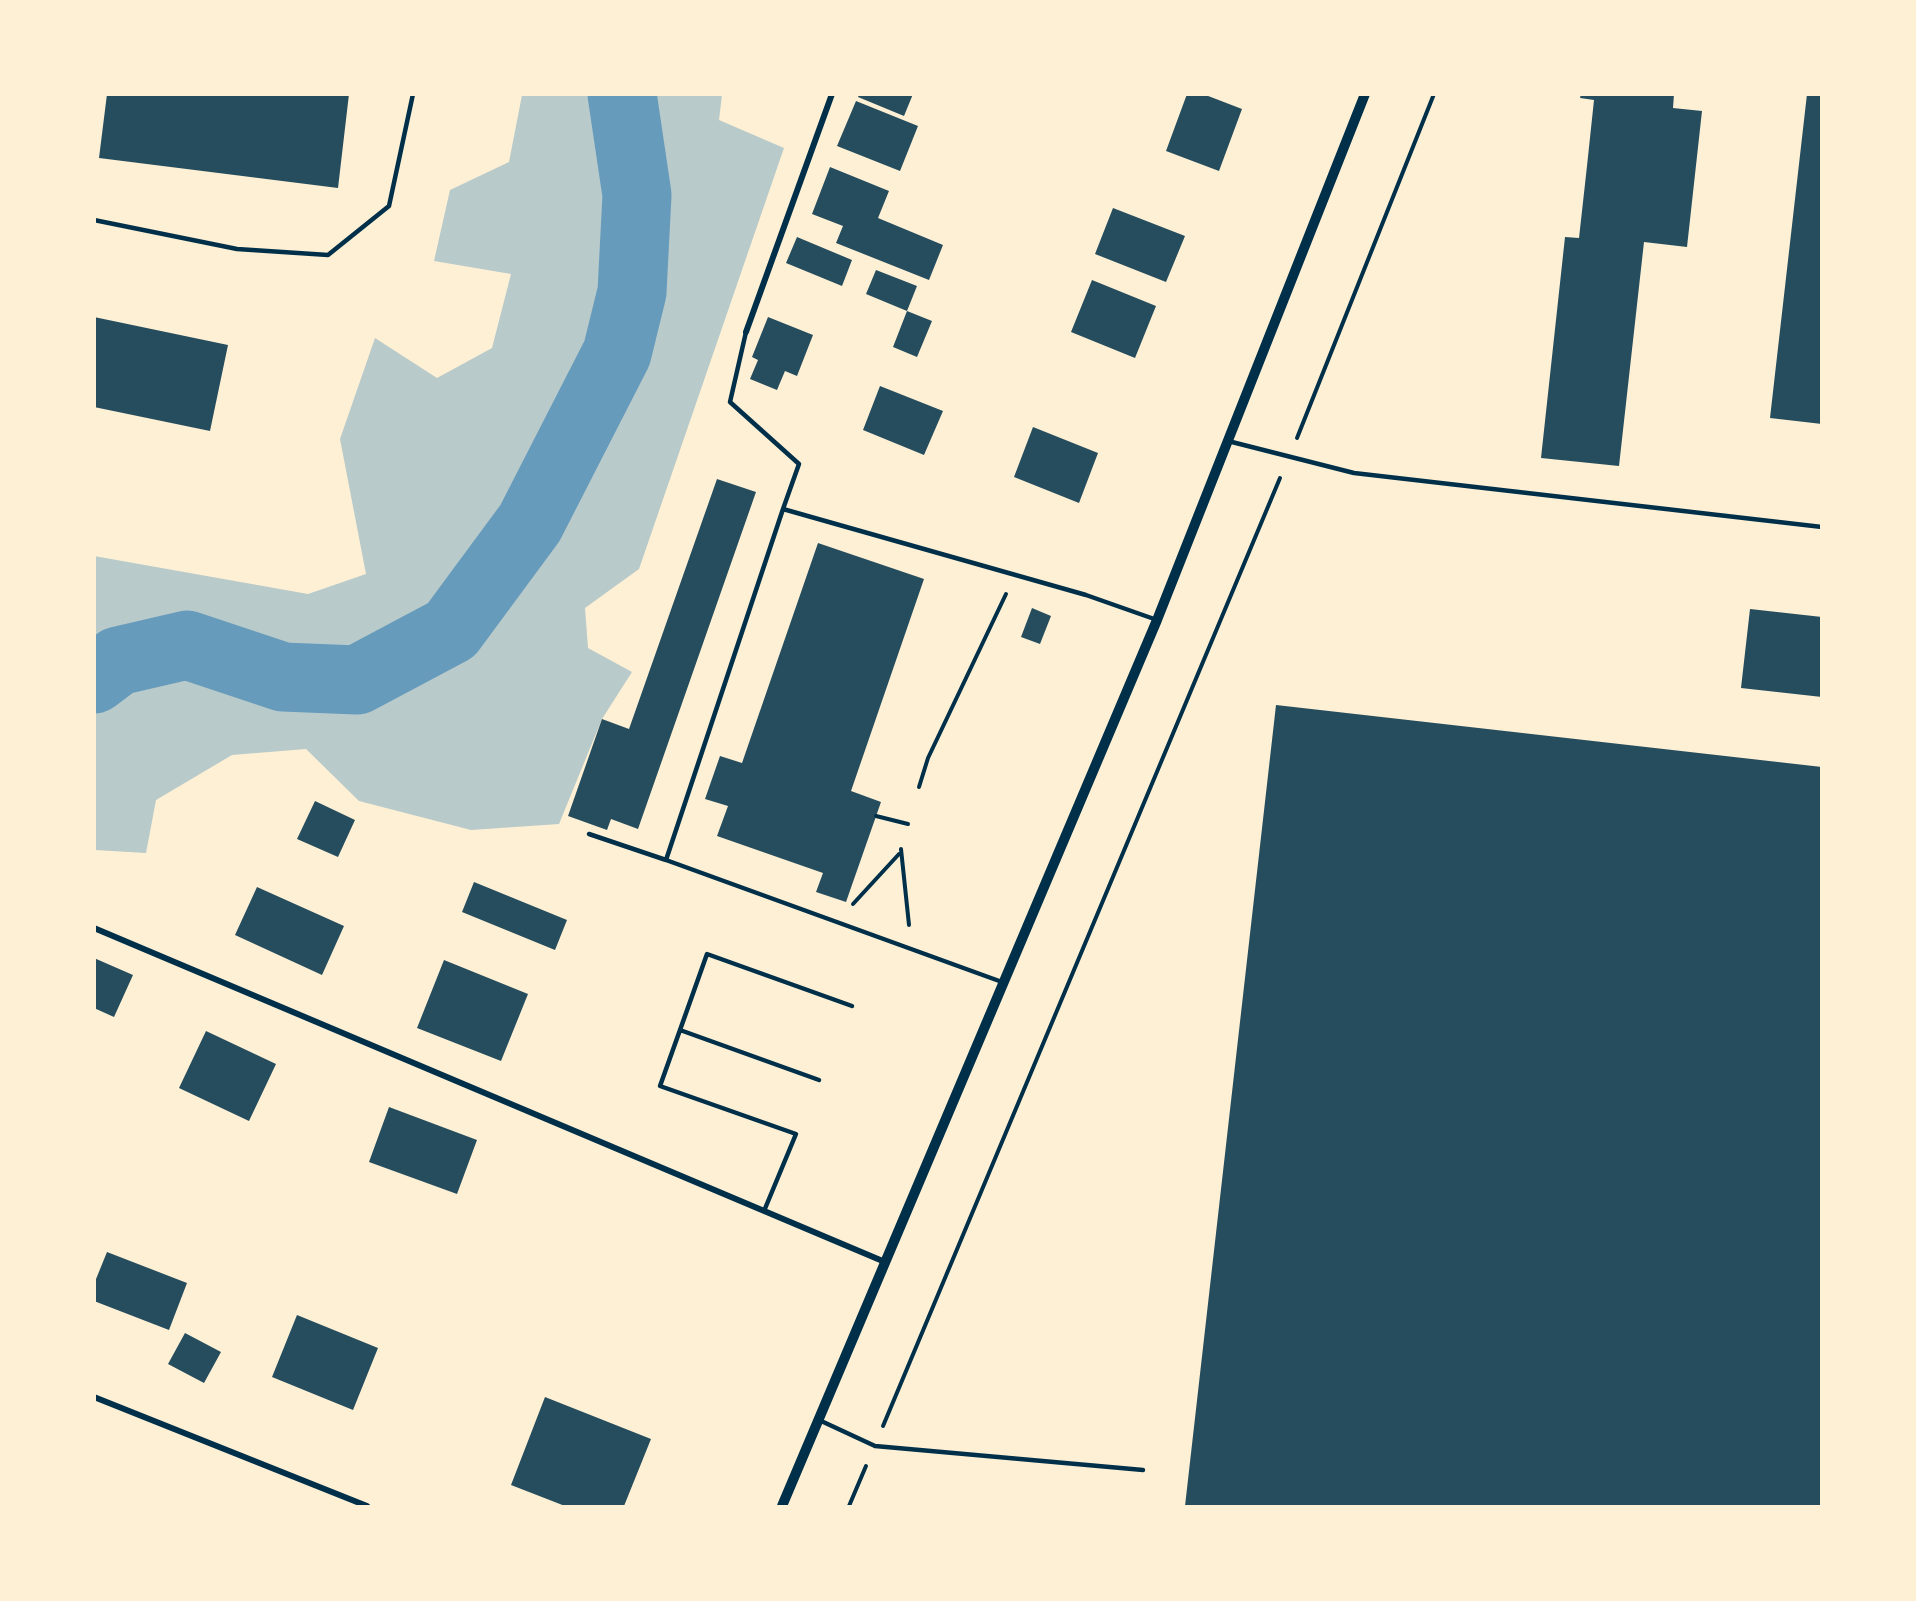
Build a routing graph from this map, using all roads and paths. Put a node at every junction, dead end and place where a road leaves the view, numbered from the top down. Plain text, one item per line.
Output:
1 (413, 94) edge
2 (832, 94) edge
3 (1365, 94) edge
4 (1434, 94) edge
5 (94, 220) edge
6 (746, 332) joint
7 (1228, 441) junction
8 (1289, 457) junction
9 (783, 509) junction
10 (1821, 527) edge
11 (1016, 575) junction
12 (1156, 620) junction
13 (919, 788) dead end
14 (876, 816) dead end
15 (908, 824) dead end
16 (589, 834) dead end
17 (666, 860) junction
18 (834, 921) junction
19 (94, 928) edge
20 (912, 950) junction
21 (1003, 983) junction
22 (852, 1006) dead end
23 (680, 1030) junction
24 (819, 1080) dead end
25 (764, 1211) junction
26 (885, 1262) junction
27 (94, 1397) edge
28 (819, 1420) junction
29 (875, 1446) junction
30 (1143, 1470) dead end
31 (358, 1505) edge
32 (367, 1506) edge
33 (782, 1506) edge
34 (849, 1506) edge

1 - 5 lane
2 - 6 street
3 - 7 street
4 - 8 path
6 - 9 lane
7 - 8 lane
7 - 12 street
8 - 10 lane
8 - 29 path
9 - 11 lane
9 - 17 lane
11 - 12 lane
11 - 13 path
12 - 21 street
14 - 15 path
16 - 17 lane
17 - 18 lane
18 - 20 lane
18 - 20 path
19 - 25 street
20 - 21 lane
21 - 26 street
22 - 23 lane
23 - 24 lane
23 - 25 lane
25 - 26 street
26 - 28 street
27 - 31 street
28 - 29 lane
28 - 33 street
29 - 30 lane
29 - 34 path
31 - 32 street

